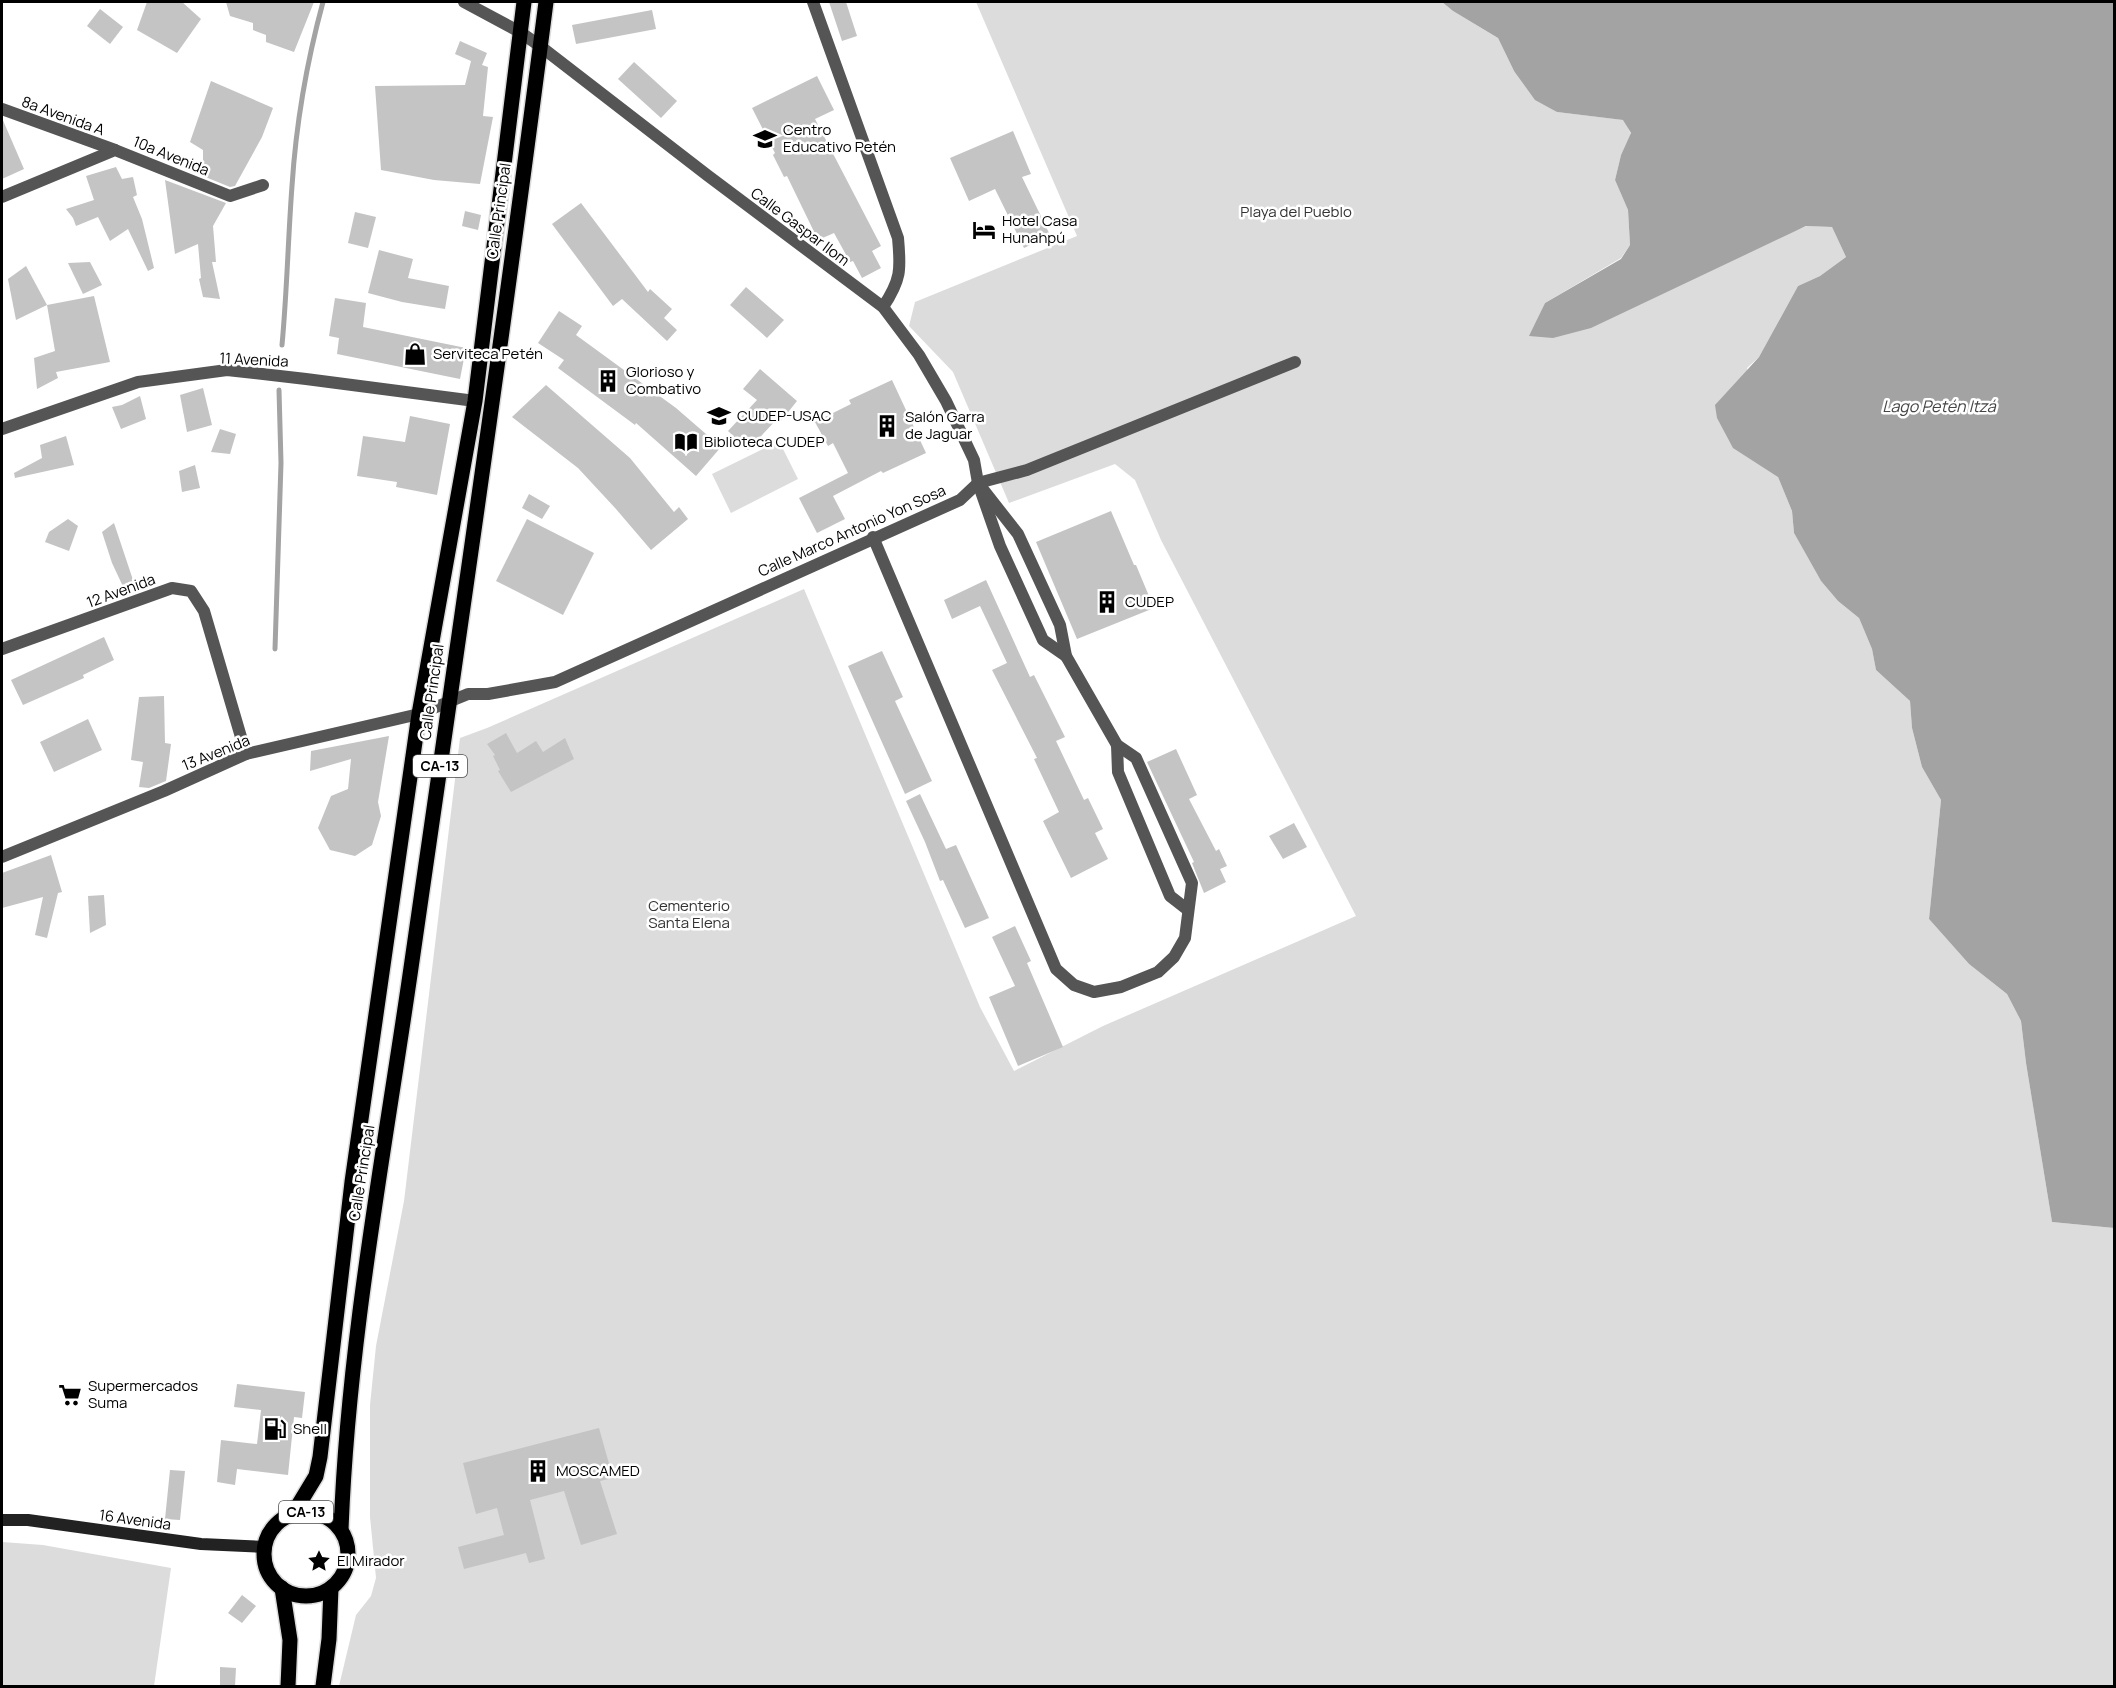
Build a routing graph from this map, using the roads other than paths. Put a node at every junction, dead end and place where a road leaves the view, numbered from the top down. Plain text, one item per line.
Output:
1 (465, 2) edge
2 (524, 2) edge
3 (546, 2) edge
4 (813, 2) edge
5 (520, 32) junction
6 (540, 46) junction
7 (2, 109) edge
8 (115, 150) junction
9 (264, 185) dead end
10 (2, 197) edge
11 (883, 307) junction
12 (1295, 362) dead end
13 (475, 401) junction
14 (2, 429) edge
15 (978, 483) junction
16 (873, 537) junction
17 (2, 649) edge
18 (1066, 656) junction
19 (449, 700) junction
20 (419, 714) junction
21 (1117, 745) junction
22 (246, 754) junction
23 (2, 857) edge
24 (1188, 910) junction
25 (293, 1514) junction
26 (2, 1520) edge
27 (341, 1530) junction
28 (265, 1547) junction
29 (282, 1588) junction
30 (331, 1588) junction
31 (288, 1686) edge
32 (323, 1686) edge

1 - 5 street, Calle Gaspar Ilom
2 - 5 main road, Calle Principal / CA-13
3 - 6 main road, Calle Principal / CA-13
4 - 11 street
5 - 6 street, Calle Gaspar Ilom
5 - 13 main road, Calle Principal / CA-13
6 - 11 street, Calle Gaspar Ilom
6 - 19 main road, Calle Principal / CA-13
7 - 8 street, 8a Avenida A
8 - 9 street, 10a Avenida
8 - 10 street, 10a Avenida
11 - 15 street, Calle Gaspar Ilom
12 - 15 street, Calle Marco Antonio Yon Sosa
13 - 14 street, 11 Avenida
13 - 20 main road, Calle Principal / CA-13
15 - 16 street, Calle Marco Antonio Yon Sosa
15 - 18 street
15 - 18 street, Calle Gaspar Ilom
16 - 19 street, Calle Marco Antonio Yon Sosa
16 - 24 street
17 - 22 street, 12 Avenida
18 - 21 street
19 - 20 street, 13 Avenida
19 - 27 main road, Calle Principal / CA-13
20 - 22 street, 13 Avenida
20 - 25 main road, Calle Principal / CA-13
21 - 24 street
21 - 24 street
22 - 23 street, 13 Avenida
25 - 27 main road, CA-13
25 - 28 main road, CA-13
26 - 28 main road, 16 Avenida
27 - 30 main road, CA-13
28 - 29 main road
29 - 30 main road
29 - 31 main road
30 - 32 main road

